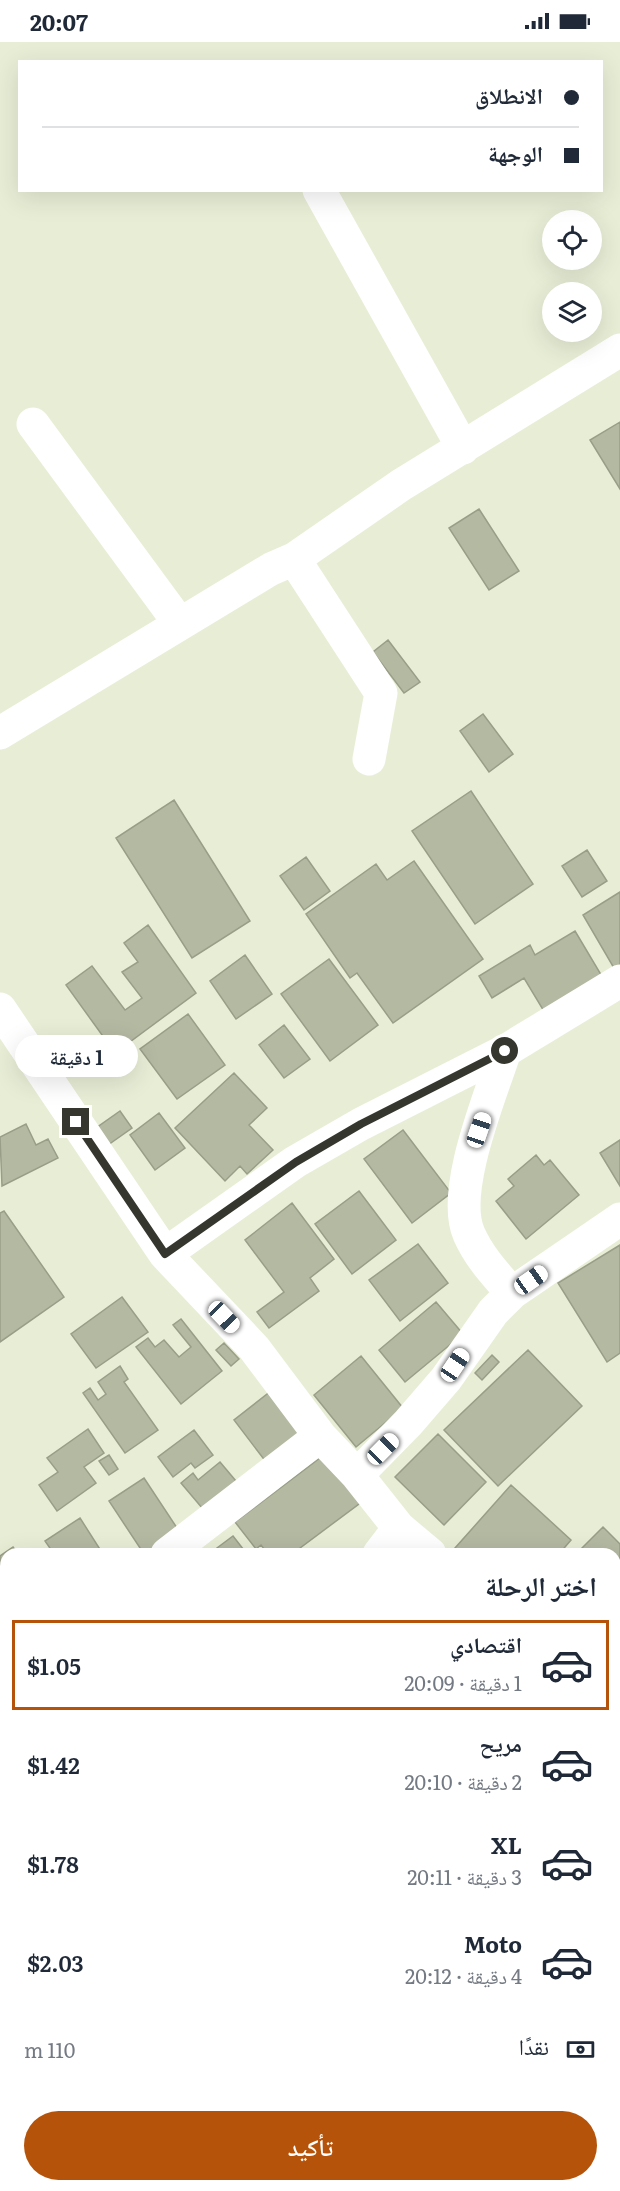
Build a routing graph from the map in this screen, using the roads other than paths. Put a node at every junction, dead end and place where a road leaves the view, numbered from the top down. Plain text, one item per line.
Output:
1 (320, 192) edge
2 (620, 350) edge
3 (33, 424) dead end
4 (463, 448) junction
5 (294, 560) junction
6 (180, 624) junction
7 (0, 734) edge
8 (369, 759) dead end
9 (620, 981) edge
10 (0, 1009) edge
11 (505, 1051) junction
12 (620, 1219) edge
13 (165, 1254) junction
14 (512, 1293) junction
15 (320, 1436) junction
16 (357, 1475) junction
17 (399, 1528) junction
18 (175, 1548) edge
19 (384, 1548) edge
20 (423, 1548) edge

1 - 4 street
2 - 4 street
3 - 6 street
4 - 5 street
5 - 6 street
5 - 8 street
6 - 7 street
9 - 11 street
10 - 13 street
11 - 13 street
11 - 14 street
12 - 14 street
13 - 15 street
14 - 16 street
15 - 16 street
15 - 18 street
16 - 17 street
17 - 19 street
17 - 20 street

